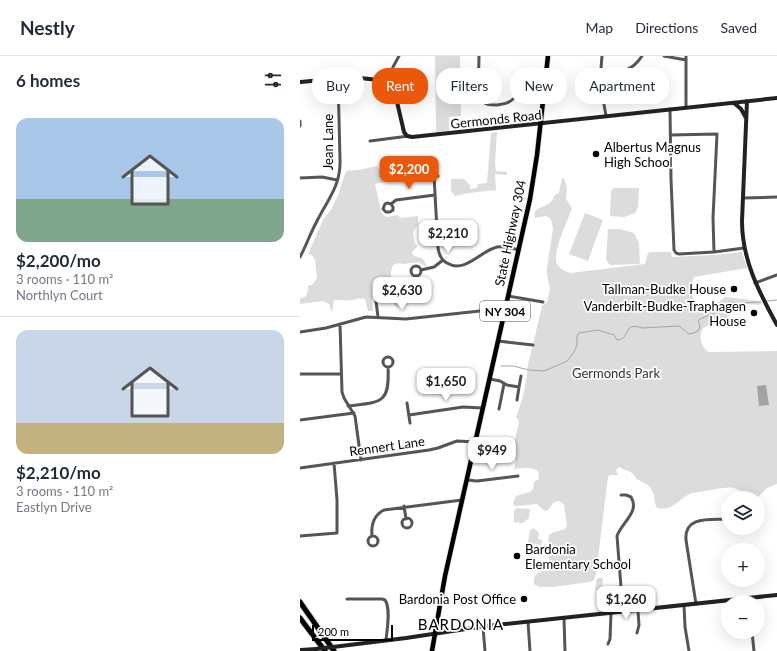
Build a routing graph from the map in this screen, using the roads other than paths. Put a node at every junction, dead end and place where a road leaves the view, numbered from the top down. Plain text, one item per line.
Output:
1 (399, 56) edge
2 (479, 56) edge
3 (548, 56) edge
4 (602, 56) edge
5 (642, 56) edge
6 (664, 56) edge
7 (686, 56) edge
8 (686, 60) junction
9 (393, 68) edge
10 (601, 68) edge
11 (632, 68) edge
12 (312, 81) edge
13 (300, 82) edge
14 (777, 98) edge
15 (510, 101) edge
16 (747, 101) junction
17 (732, 103) junction
18 (339, 104) edge
19 (397, 104) edge
20 (604, 104) edge
21 (686, 107) junction
22 (670, 109) junction
23 (606, 116) junction
24 (746, 121) junction
25 (300, 122) edge
26 (540, 124) junction
27 (300, 126) edge
28 (670, 135) junction
29 (409, 136) junction
30 (370, 141) dead end
31 (430, 176) dead end
32 (434, 176) junction
33 (438, 176) dead end
34 (300, 178) edge
35 (337, 180) junction
36 (435, 195) junction
37 (777, 197) edge
38 (743, 198) junction
39 (391, 204) dead end
40 (744, 248) junction
41 (519, 250) junction
42 (714, 252) junction
43 (300, 257) edge
44 (443, 260) junction
45 (421, 270) dead end
46 (777, 275) edge
47 (755, 283) junction
48 (508, 296) junction
49 (376, 301) dead end
50 (542, 302) dead end
51 (505, 312) junction
52 (378, 317) junction
53 (340, 324) junction
54 (777, 324) edge
55 (300, 332) edge
56 (498, 341) junction
57 (533, 345) dead end
58 (388, 367) dead end
59 (300, 374) edge
60 (341, 374) junction
61 (521, 376) dead end
62 (490, 379) junction
63 (504, 384) junction
64 (519, 387) junction
65 (517, 400) dead end
66 (407, 403) dead end
67 (348, 406) junction
68 (483, 408) junction
69 (499, 409) dead end
70 (354, 413) junction
71 (409, 415) junction
72 (300, 420) edge
73 (410, 423) dead end
74 (475, 442) junction
75 (361, 460) junction
76 (334, 464) junction
77 (300, 468) edge
78 (518, 476) dead end
79 (467, 480) junction
80 (621, 495) dead end
81 (462, 500) junction
82 (404, 506) junction
83 (406, 519) dead end
84 (721, 519) edge
85 (300, 536) edge
86 (372, 536) dead end
87 (777, 594) edge
88 (765, 597) edge
89 (347, 599) dead end
90 (300, 602) edge
91 (721, 602) edge
92 (696, 604) junction
93 (684, 605) junction
94 (638, 610) junction
95 (620, 612) junction
96 (611, 613) junction
97 (300, 618) edge
98 (564, 618) junction
99 (528, 622) junction
100 (483, 627) junction
101 (637, 633) dead end
102 (435, 634) junction
103 (753, 639) edge
104 (386, 640) junction
105 (608, 644) dead end
106 (300, 650) edge
107 (325, 651) edge
108 (334, 651) edge
109 (432, 651) edge
110 (484, 651) edge
111 (530, 651) edge
112 (565, 651) edge
113 (689, 651) edge
114 (754, 651) edge

1 - 9 street
2 - 15 street
3 - 26 main road, NY 304
4 - 10 street
5 - 11 street
6 - 8 street
7 - 8 street
8 - 21 street
12 - 13 street
14 - 16 street, Germonds Road
16 - 17 street, Germonds Road
16 - 24 street
17 - 21 street, Germonds Road
17 - 24 street
18 - 35 street, Jean Lane
19 - 29 street
20 - 23 street
21 - 22 street, Germonds Road
22 - 23 street, Germonds Road
22 - 28 street
23 - 26 street, Germonds Road
24 - 38 street
25 - 27 street
26 - 29 street, Germonds Road
26 - 41 main road, State Highway 304 / NY 304
28 - 42 street
28 - 42 street
29 - 30 street
31 - 32 street
32 - 33 street
32 - 36 street
34 - 35 street
35 - 43 street, Jean Lane
36 - 39 street
36 - 44 street
37 - 38 street
38 - 40 street
40 - 42 street
40 - 47 street
41 - 44 street
41 - 48 main road, State Highway 304 / NY 304
44 - 45 street
46 - 47 street
47 - 54 street
48 - 50 street
48 - 51 main road, State Highway 304 / NY 304
49 - 52 street
51 - 52 street
51 - 56 main road, State Highway 304 / NY 304
52 - 53 street
53 - 55 street
53 - 60 street
56 - 57 street
56 - 62 main road, State Highway 304 / NY 304
58 - 67 street
59 - 60 street
60 - 67 street
61 - 64 street
62 - 63 street
62 - 68 main road, State Highway 304 / NY 304
63 - 64 street
63 - 69 street
64 - 65 street
66 - 71 street
67 - 70 street
68 - 71 street
68 - 74 main road, State Highway 304 / NY 304
70 - 72 street
70 - 75 street
71 - 73 street
74 - 75 street, Rennert Lane
74 - 79 main road, State Highway 304 / NY 304
75 - 76 street, Rennert Lane
76 - 77 street, Rennert Lane
76 - 85 street
78 - 79 street
79 - 81 main road, State Highway 304 / NY 304
80 - 95 street
81 - 82 street
81 - 102 main road, State Highway 304 / NY 304
82 - 83 street
82 - 86 street
84 - 92 street
87 - 88 street
89 - 104 street
90 - 108 highway
91 - 92 street
92 - 93 street
93 - 94 street
93 - 113 street
94 - 95 street
94 - 101 street
95 - 96 street
96 - 98 street
96 - 105 street
97 - 107 highway
98 - 99 street
98 - 112 street
99 - 100 street
99 - 111 street
100 - 102 street
100 - 110 street
102 - 104 street
102 - 109 main road, State Highway 304 / NY 304
103 - 114 street
104 - 106 street, bridge

